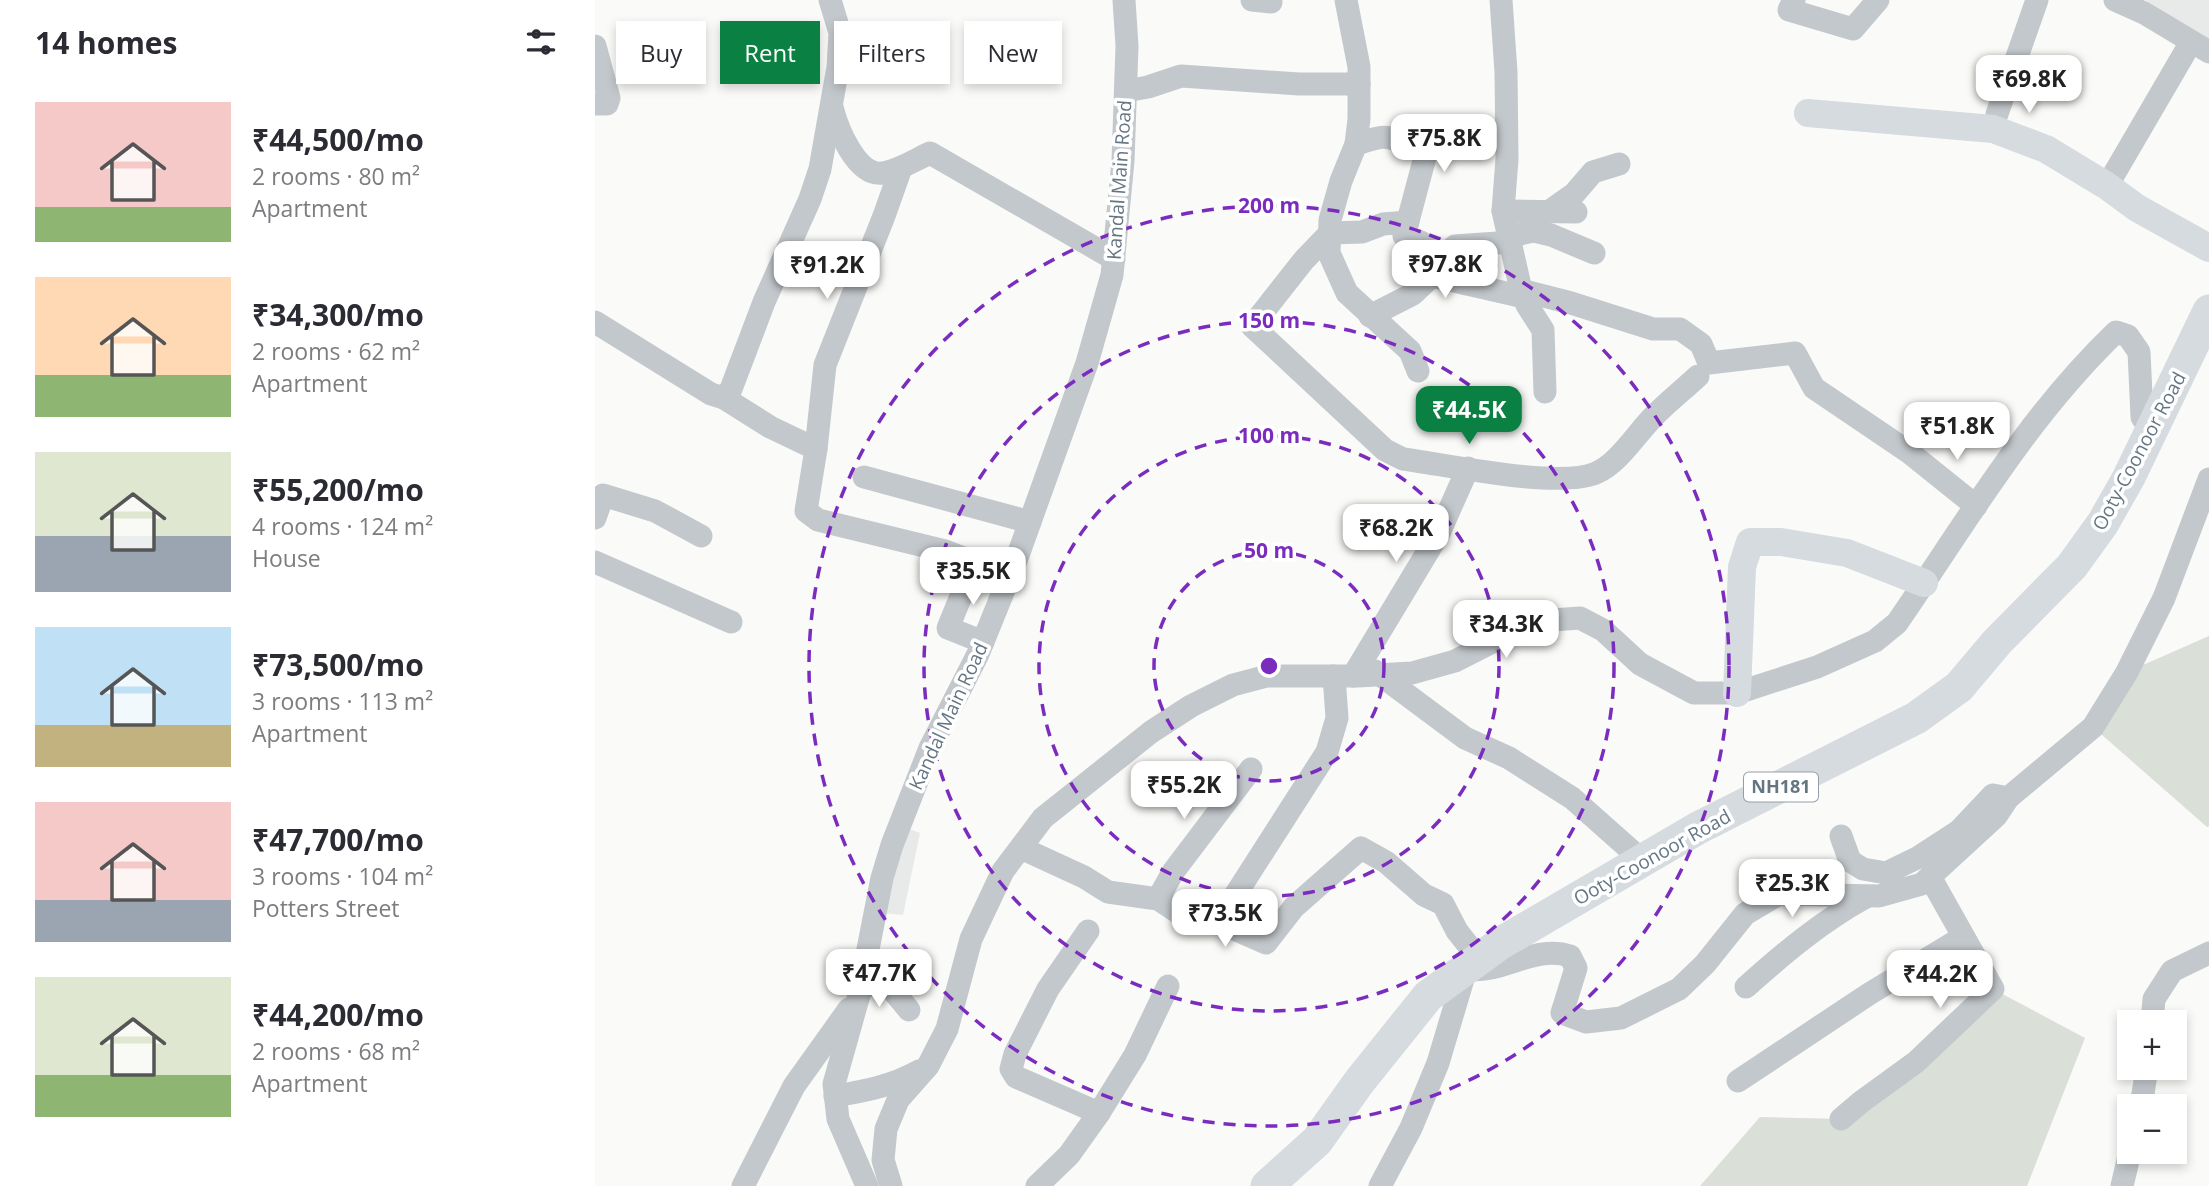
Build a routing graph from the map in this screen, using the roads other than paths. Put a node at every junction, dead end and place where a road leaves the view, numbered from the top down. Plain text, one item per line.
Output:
1 (830, 0) edge
2 (1124, 0) edge
3 (1346, 0) edge
4 (1501, 0) edge
5 (1794, 0) edge
6 (1878, 0) edge
7 (2037, 0) edge
8 (2115, 0) edge
9 (595, 46) edge
10 (2200, 47) edge
11 (1359, 84) junction
12 (1126, 91) junction
13 (831, 103) junction
14 (595, 104) edge
15 (1808, 113) dead end
16 (1997, 114) dead end
17 (1356, 144) junction
18 (1619, 164) dead end
19 (901, 167) junction
20 (2107, 186) junction
21 (1503, 211) junction
22 (1550, 211) junction
23 (1576, 212) dead end
24 (1408, 222) junction
25 (1330, 233) junction
26 (1511, 239) junction
27 (2209, 248) edge
28 (1594, 253) dead end
29 (1114, 259) junction
30 (1523, 294) junction
31 (2209, 310) edge
32 (1370, 316) junction
33 (595, 322) edge
34 (1417, 371) dead end
35 (1697, 376) dead end
36 (1545, 391) dead end
37 (724, 398) junction
38 (2152, 432) junction
39 (816, 449) junction
40 (1468, 468) junction
41 (864, 477) dead end
42 (2209, 479) edge
43 (1976, 506) junction
44 (595, 518) edge
45 (1030, 522) junction
46 (701, 536) dead end
47 (595, 562) edge
48 (975, 562) junction
49 (1010, 576) junction
50 (1924, 583) junction
51 (731, 622) dead end
52 (983, 642) junction
53 (1358, 672) junction
54 (1737, 693) junction
55 (1251, 769) dead end
56 (2008, 798) junction
57 (1841, 836) dead end
58 (1021, 848) junction
59 (1643, 861) junction
60 (1930, 877) junction
61 (1869, 895) junction
62 (1158, 899) junction
63 (1191, 921) dead end
64 (1089, 930) dead end
65 (1963, 937) junction
66 (2209, 953) edge
67 (1473, 964) junction
68 (1168, 986) dead end
69 (1746, 987) dead end
70 (860, 990) junction
71 (909, 1010) dead end
72 (2153, 1010) edge
73 (928, 1066) junction
74 (1738, 1081) dead end
75 (835, 1096) junction
76 (1098, 1113) junction
77 (1841, 1119) dead end
78 (2127, 1164) edge
79 (743, 1186) edge
80 (867, 1186) edge
81 (891, 1186) edge
82 (1037, 1186) edge
83 (1267, 1186) edge
84 (1380, 1186) edge
85 (2122, 1186) edge

1 - 13 street
2 - 12 street, Kandal Main Road
3 - 11 street
4 - 21 street
5 - 6 street
7 - 16 street
8 - 10 street
9 - 14 street
10 - 20 street
11 - 12 street
11 - 17 street
12 - 29 street, Kandal Main Road
13 - 19 street
13 - 37 street
15 - 20 main road
17 - 24 street
17 - 25 street
18 - 22 street
19 - 29 street
19 - 39 street
20 - 27 main road
21 - 22 street
21 - 26 street
22 - 23 street
24 - 25 street
24 - 26 street
25 - 32 street
25 - 40 street
26 - 28 street
26 - 30 street
29 - 45 street, Kandal Main Road
30 - 32 street
30 - 36 street
30 - 43 street
31 - 38 highway, Ooty-Coonoor Road / NH181
32 - 34 street
33 - 37 street
35 - 40 street
37 - 39 street
38 - 43 street
38 - 59 highway, Ooty-Coonoor Road / NH181
39 - 48 street
40 - 53 street
41 - 45 street
42 - 56 street
43 - 50 street
44 - 46 street
45 - 49 street, Kandal Main Road
47 - 51 street
48 - 49 street
48 - 52 street
49 - 52 street, Kandal Main Road
50 - 54 street
50 - 54 main road
52 - 70 street, Kandal Main Road
53 - 54 street
53 - 58 street
53 - 59 street
53 - 67 street
55 - 62 street
56 - 57 street
56 - 60 street
58 - 62 street
58 - 73 street
59 - 67 highway, Ooty-Coonoor Road / NH181
60 - 61 street
60 - 65 street
61 - 67 street
61 - 69 street
62 - 63 street
64 - 76 street
65 - 74 street
65 - 77 street
66 - 72 street
67 - 83 highway, Ooty-Coonoor Road / NH181
67 - 84 street
68 - 76 street
70 - 71 street
70 - 75 street, Kandal Main Road
70 - 79 street
73 - 75 street
73 - 81 street
75 - 80 street, Kandal Main Road
76 - 82 street
78 - 85 street

